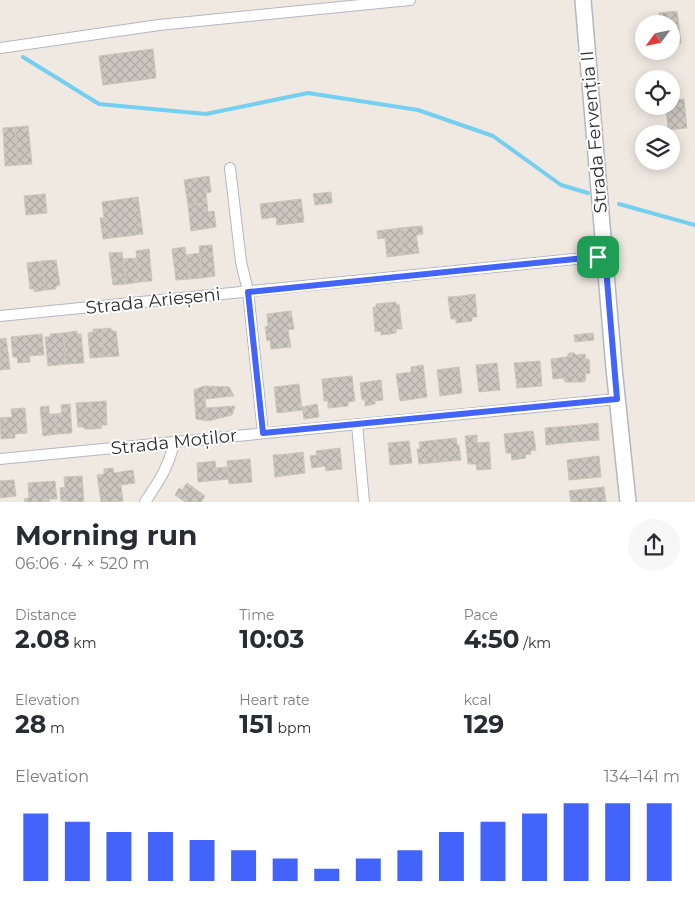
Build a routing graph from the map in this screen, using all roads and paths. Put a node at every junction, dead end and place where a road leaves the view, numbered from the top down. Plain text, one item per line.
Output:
1 (410, 0) edge
2 (583, 0) edge
3 (0, 48) edge
4 (230, 168) dead end
5 (605, 256) junction
6 (248, 292) junction
7 (0, 316) edge
8 (617, 399) junction
9 (357, 424) junction
10 (263, 433) junction
11 (174, 442) junction
12 (0, 459) edge
13 (145, 502) edge
14 (364, 502) edge
15 (628, 502) edge

1 - 3 street
2 - 5 street, Strada Fervenția II
4 - 6 street
5 - 6 street, Strada Arieșeni
5 - 8 street, Strada Fervenția II
6 - 7 street, Strada Arieșeni
6 - 10 street
8 - 9 street, Strada Moților
8 - 15 street, Strada Fervenția II
9 - 10 street, Strada Moților
9 - 14 street
10 - 11 street, Strada Moților
11 - 12 street, Strada Moților
11 - 13 street

